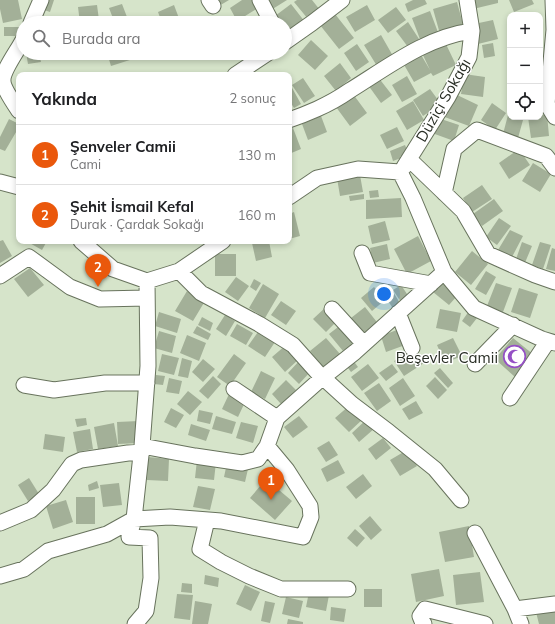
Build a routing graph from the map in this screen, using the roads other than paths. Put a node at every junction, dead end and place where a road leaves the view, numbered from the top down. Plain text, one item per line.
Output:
1 (41, 0) edge
2 (260, 0) edge
3 (342, 0) edge
4 (467, 0) edge
5 (553, 0) edge
6 (34, 16) edge
7 (268, 16) edge
8 (472, 31) junction
9 (292, 37) edge
10 (16, 52) edge
11 (258, 60) edge
12 (240, 72) edge
13 (16, 106) edge
14 (555, 117) edge
15 (292, 119) edge
16 (552, 157) edge
17 (409, 159) junction
18 (400, 172) junction
19 (0, 182) edge
20 (16, 186) edge
21 (444, 193) junction
22 (292, 195) edge
23 (85, 244) edge
24 (219, 244) edge
25 (362, 253) dead end
26 (179, 271) junction
27 (444, 272) junction
28 (0, 276) edge
29 (147, 281) junction
30 (555, 282) edge
31 (430, 284) junction
32 (147, 298) junction
33 (332, 309) dead end
34 (398, 313) junction
35 (513, 325) junction
36 (552, 342) edge
37 (364, 344) junction
38 (412, 348) dead end
39 (475, 364) dead end
40 (322, 378) junction
41 (147, 383) junction
42 (24, 385) dead end
43 (234, 389) dead end
44 (510, 398) dead end
45 (277, 418) junction
46 (267, 446) junction
47 (142, 449) junction
48 (462, 500) dead end
49 (134, 519) junction
50 (207, 520) junction
51 (0, 523) edge
52 (475, 533) dead end
53 (0, 576) edge
54 (348, 589) dead end
55 (555, 604) edge
56 (515, 609) junction
57 (135, 624) edge
58 (424, 624) edge
59 (485, 624) edge
60 (521, 624) edge

1 - 6 street
2 - 7 street
3 - 9 street
4 - 8 street, Düziçi Sokağı
5 - 14 street
8 - 15 street
8 - 17 street, Düziçi Sokağı
10 - 13 street
11 - 12 street
16 - 21 street
17 - 18 street, Düziçi Sokağı
17 - 21 street
18 - 22 street
18 - 27 street
19 - 20 street
21 - 30 street
23 - 29 street
24 - 26 street
25 - 31 street
26 - 29 street
26 - 40 street
27 - 31 street
27 - 35 street
28 - 32 street
29 - 32 street
31 - 34 street
32 - 41 street
33 - 37 street
34 - 37 street
34 - 38 street
35 - 36 street
35 - 39 street
36 - 44 street
37 - 40 street
40 - 45 street
40 - 48 street
41 - 42 street
41 - 47 street
43 - 45 street
45 - 46 street
46 - 47 street
46 - 50 street
47 - 49 street
47 - 51 street
49 - 50 street
49 - 53 street
49 - 57 street
50 - 54 street
52 - 56 street
55 - 56 street
56 - 60 street
58 - 59 street

